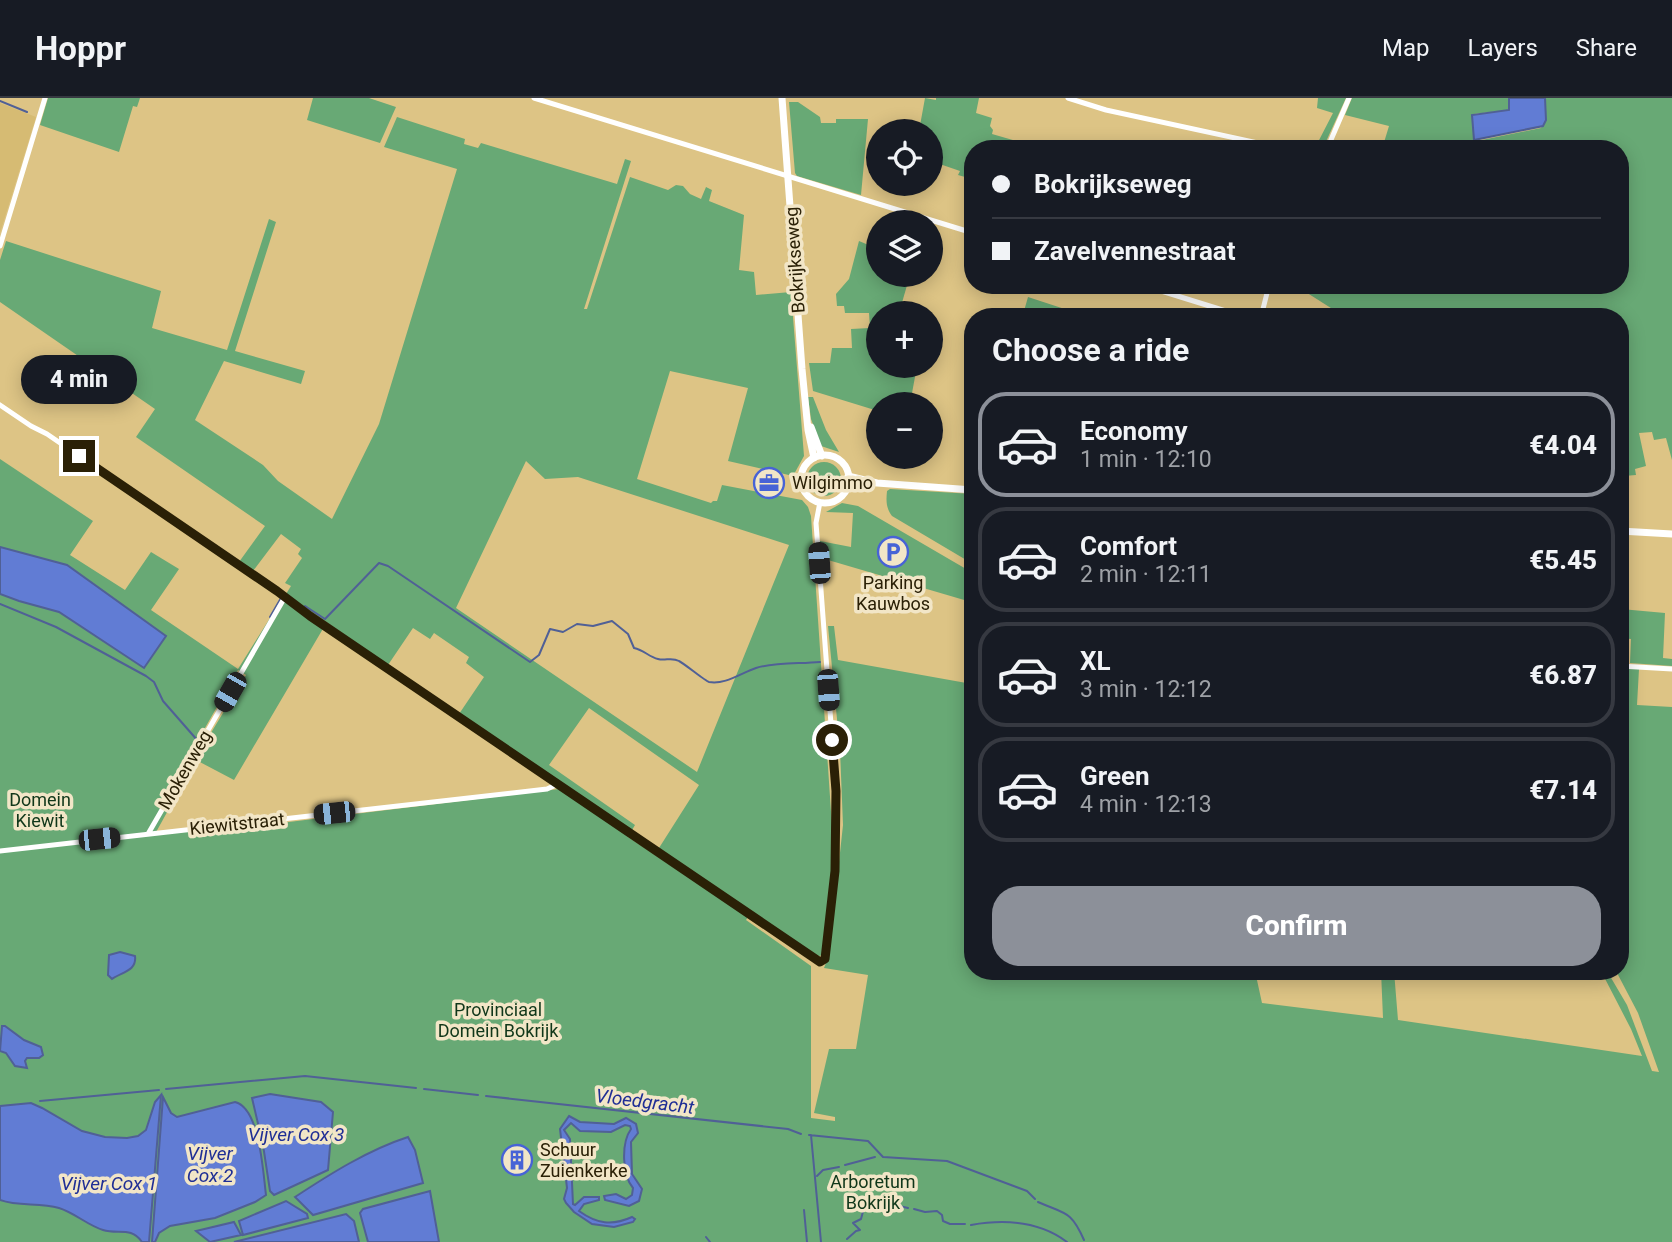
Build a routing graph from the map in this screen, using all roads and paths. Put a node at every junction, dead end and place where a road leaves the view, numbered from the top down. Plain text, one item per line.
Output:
1 (45, 98) edge
2 (534, 98) edge
3 (782, 98) edge
4 (1068, 98) edge
5 (1349, 98) edge
6 (549, 100) edge
7 (1244, 140) edge
8 (1331, 140) edge
9 (789, 177) junction
10 (964, 230) edge
11 (0, 246) edge
12 (1171, 294) edge
13 (1216, 308) edge
14 (0, 405) edge
15 (808, 422) junction
16 (822, 456) junction
17 (814, 458) junction
18 (848, 476) junction
19 (877, 483) junction
20 (847, 487) junction
21 (964, 489) edge
22 (820, 502) junction
23 (1629, 532) edge
24 (1672, 534) edge
25 (285, 597) junction
26 (1629, 667) edge
27 (1672, 669) edge
28 (558, 784) junction
29 (148, 834) junction
30 (0, 851) edge

1 - 11 street
2 - 6 street
3 - 9 street, Bokrijkseweg
4 - 7 street
5 - 8 street
6 - 9 street
9 - 10 street
9 - 15 street, Bokrijkseweg
12 - 13 street
14 - 25 street
15 - 16 street, Bokrijkseweg
15 - 17 street, Bokrijkseweg
16 - 17 street
16 - 18 street
17 - 22 street, Bokrijkseweg
18 - 19 street
18 - 20 street
19 - 20 street
19 - 21 street
20 - 22 street
22 - 28 street
23 - 24 street
25 - 28 street
25 - 29 street, Mokenweg
26 - 27 street
28 - 29 street, Kiewitstraat
29 - 30 street, Kiewitstraat

